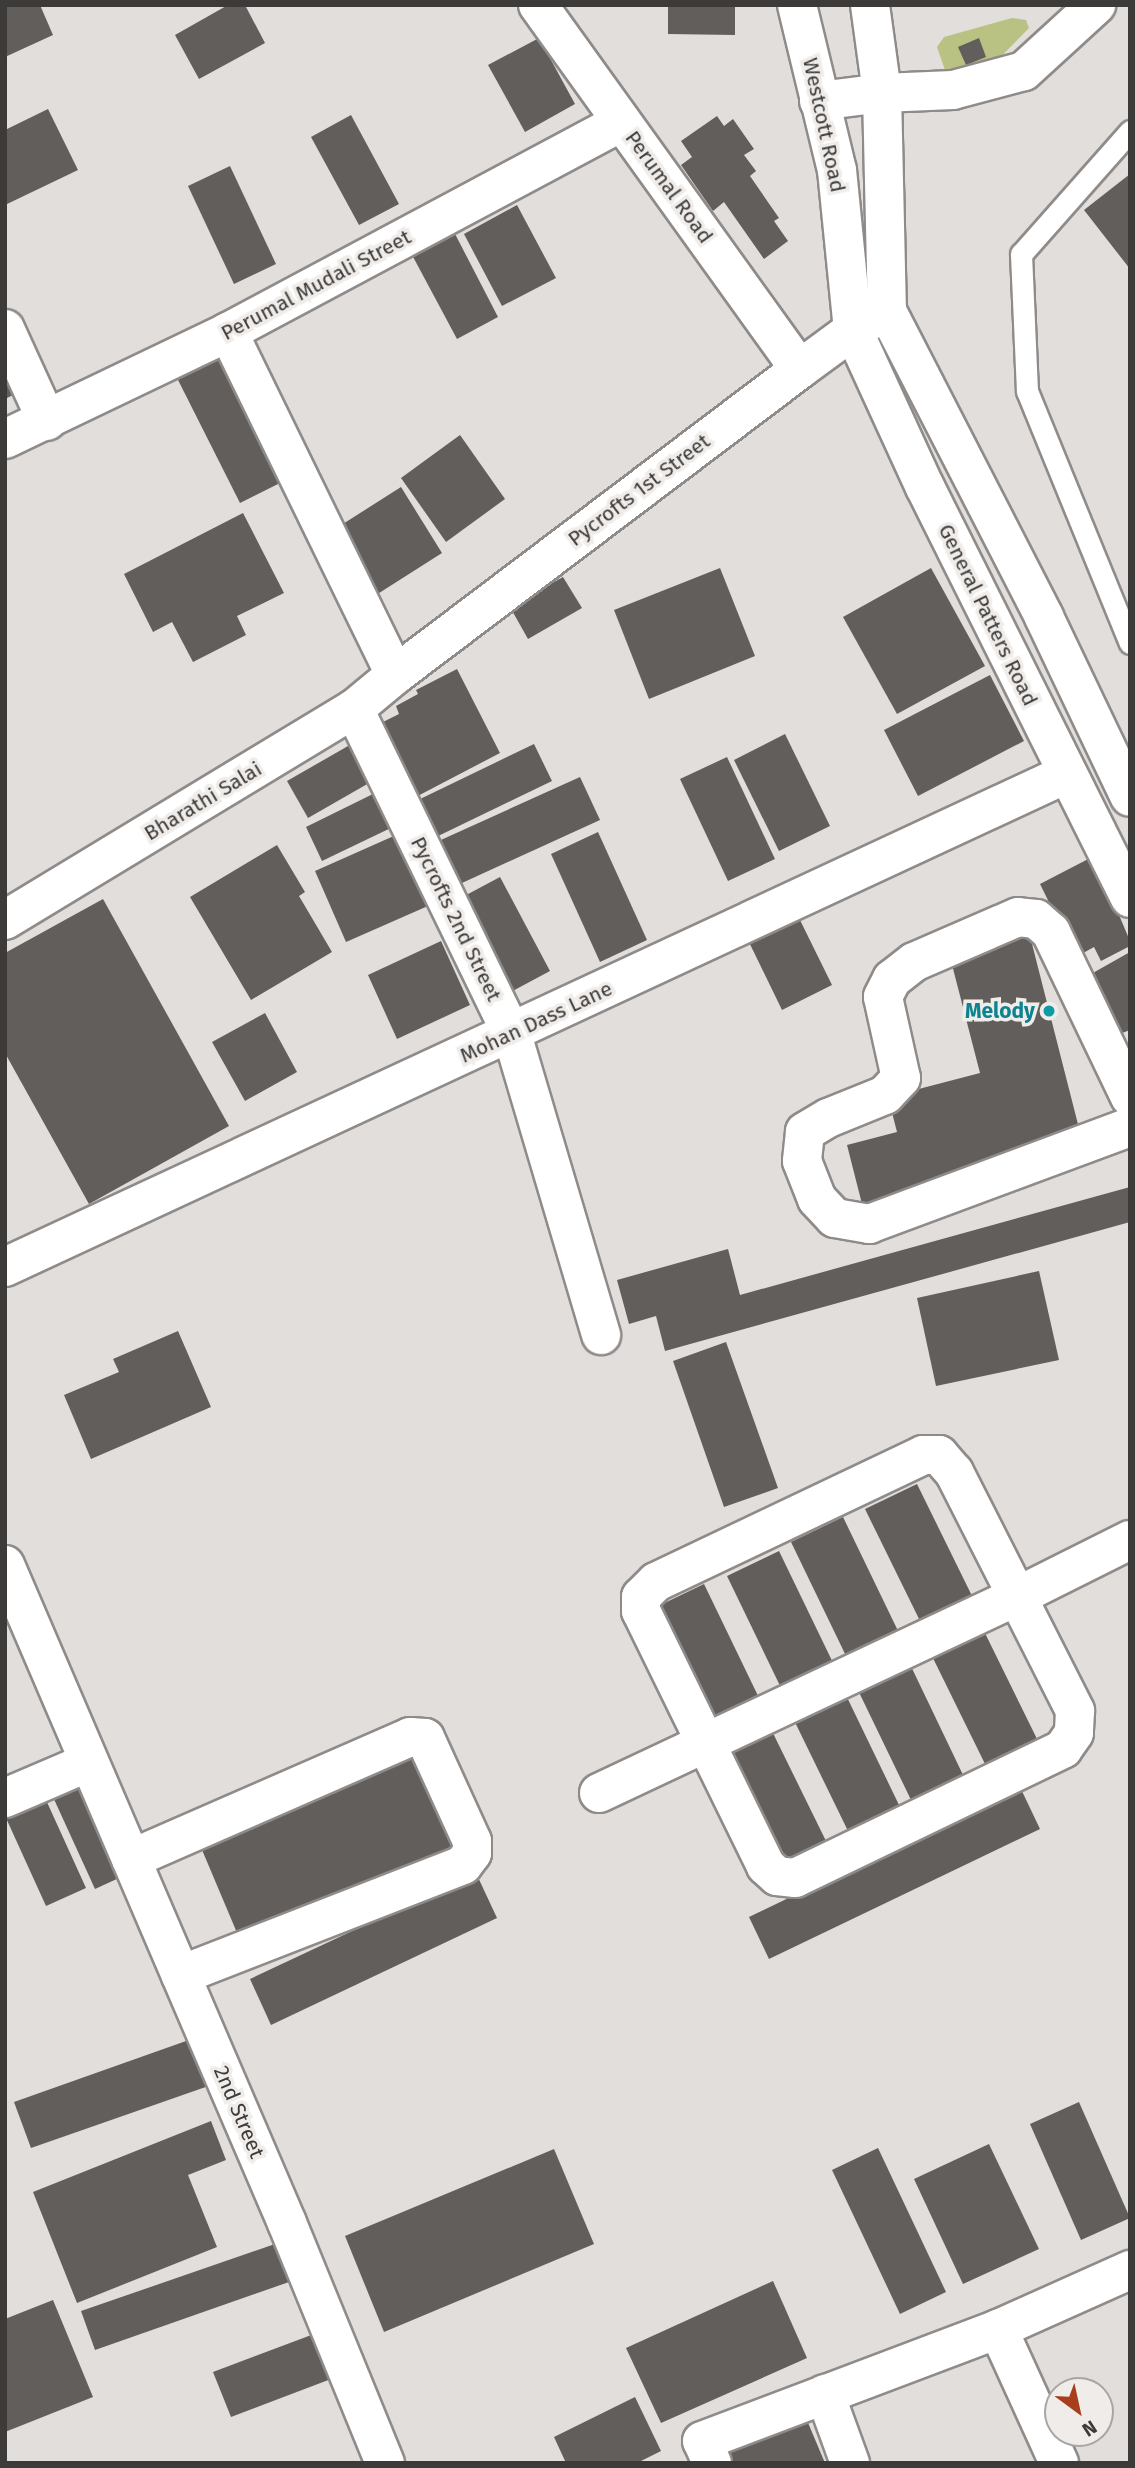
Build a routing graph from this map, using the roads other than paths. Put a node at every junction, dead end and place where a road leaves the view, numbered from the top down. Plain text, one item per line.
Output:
1 (538, 5) edge
2 (797, 5) edge
3 (870, 5) edge
4 (1096, 5) edge
5 (882, 93) junction
6 (819, 101) junction
7 (622, 122) junction
8 (1130, 131) edge
9 (887, 311) junction
10 (5, 329) edge
11 (853, 330) junction
12 (228, 332) junction
13 (800, 369) junction
14 (47, 421) junction
15 (5, 439) edge
16 (1130, 643) edge
17 (395, 675) junction
18 (354, 709) junction
19 (1066, 774) junction
20 (1130, 797) edge
21 (1130, 898) edge
22 (5, 920) edge
23 (512, 1034) junction
24 (1130, 1097) edge
25 (1130, 1127) edge
26 (5, 1267) edge
27 (601, 1335) dead end
28 (1130, 1540) edge
29 (5, 1565) edge
30 (1018, 1596) junction
31 (705, 1743) junction
32 (89, 1762) junction
33 (599, 1793) dead end
34 (5, 1798) edge
35 (131, 1859) junction
36 (181, 1975) junction
37 (1130, 2270) edge
38 (998, 2329) junction
39 (825, 2394) junction
40 (385, 2463) edge
41 (712, 2463) edge
42 (850, 2463) edge
43 (1059, 2463) edge

1 - 7 street, Perumal Road
2 - 6 street, Westcott Road
3 - 5 street
4 - 5 street
5 - 6 street
5 - 9 street
6 - 11 street, Westcott Road
7 - 12 street, Perumal Mudali Street
7 - 13 street, Perumal Road
8 - 16 lane
9 - 11 street, Pycrofts 1st Street
9 - 20 street
10 - 14 street
11 - 13 street, Pycrofts 1st Street
11 - 19 street, General Patters Road
12 - 14 street, Perumal Mudali Street
12 - 17 street
13 - 17 street, Pycrofts 1st Street
14 - 15 street, Perumal Mudali Street
17 - 18 street, Bharathi Salai
18 - 22 street, Bharathi Salai
18 - 23 street, Pycrofts 2nd Street
19 - 21 street, General Patters Road
19 - 23 street, Mohan Dass Lane
23 - 26 street, Mohan Dass Lane
23 - 27 street, Pycrofts 2nd Street
24 - 25 street
28 - 30 street
29 - 32 street, 2nd Street
30 - 31 street
30 - 31 street
30 - 31 street
31 - 33 street
32 - 34 street
32 - 35 street, 2nd Street
35 - 36 street, 2nd Street
35 - 36 street
36 - 40 street, 2nd Street
37 - 38 street
38 - 39 street
38 - 43 street
39 - 41 street
39 - 42 street

